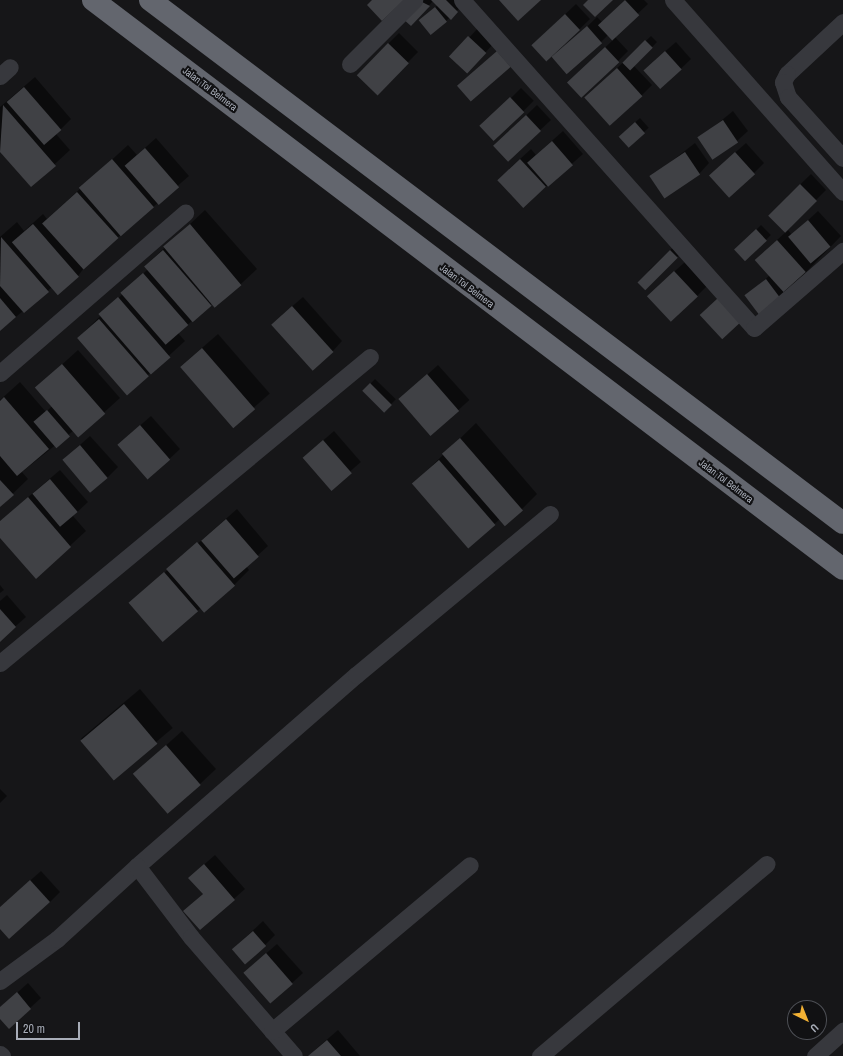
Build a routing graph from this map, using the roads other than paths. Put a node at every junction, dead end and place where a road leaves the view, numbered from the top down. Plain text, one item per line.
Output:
1 (93, 0) edge
2 (150, 0) edge
3 (414, 0) edge
4 (462, 0) edge
5 (673, 0) edge
6 (843, 22) edge
7 (350, 64) dead end
8 (843, 158) edge
9 (843, 192) edge
10 (185, 213) dead end
11 (843, 251) edge
12 (370, 357) dead end
13 (0, 373) edge
14 (550, 514) dead end
15 (843, 523) edge
16 (843, 569) edge
17 (0, 663) edge
18 (766, 864) dead end
19 (470, 865) dead end
20 (137, 866) junction
21 (1, 977) edge
22 (272, 1031) junction
23 (843, 1032) edge
24 (294, 1056) edge
25 (540, 1056) edge
26 (815, 1056) edge

1 - 16 highway, Jalan Tol Belmera
2 - 15 highway
3 - 7 street
4 - 11 street
5 - 9 street
6 - 8 street
10 - 13 street
12 - 17 street
14 - 20 street
18 - 25 street
19 - 22 street
20 - 21 street
20 - 22 street
22 - 24 street
23 - 26 street

